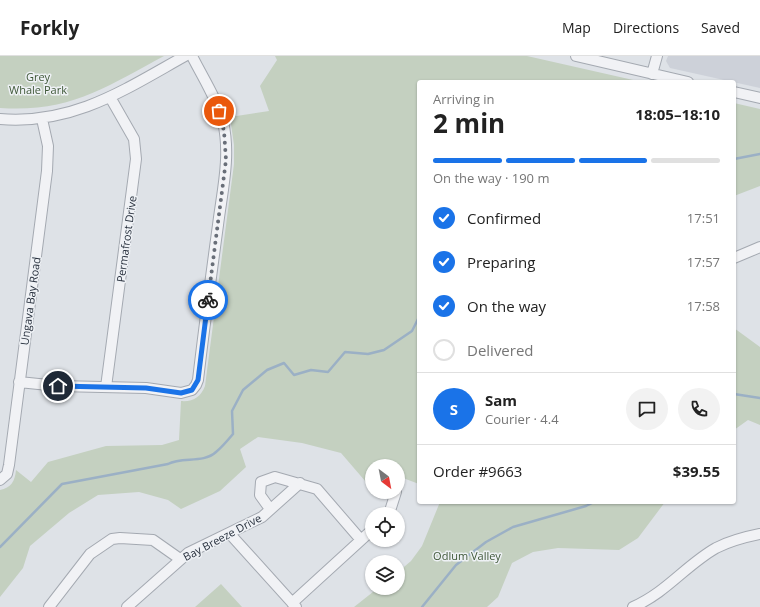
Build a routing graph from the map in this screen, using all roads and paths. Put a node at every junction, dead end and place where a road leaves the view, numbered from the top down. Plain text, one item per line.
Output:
1 (185, 56) edge
2 (192, 56) edge
3 (576, 56) edge
4 (657, 56) edge
5 (652, 74) junction
6 (679, 80) edge
7 (736, 92) edge
8 (110, 96) junction
9 (760, 98) edge
10 (0, 119) edge
11 (42, 119) junction
12 (760, 247) edge
13 (736, 257) edge
14 (19, 382) junction
15 (106, 387) junction
16 (0, 480) edge
17 (300, 484) junction
18 (270, 509) junction
19 (230, 534) junction
20 (760, 534) edge
21 (365, 536) edge
22 (361, 540) junction
23 (180, 559) junction
24 (648, 604) edge
25 (294, 605) edge
26 (49, 607) edge
27 (128, 607) edge
28 (633, 607) edge

1 - 8 street
2 - 15 street
3 - 5 street
4 - 5 street
5 - 6 street
7 - 9 street
8 - 11 street
8 - 15 street, Permafrost Drive
10 - 11 street
11 - 14 street, Ungava Bay Road
12 - 13 street
14 - 15 street
14 - 16 street, Ungava Bay Road
17 - 18 street, Bay Breeze Drive
17 - 18 street
17 - 22 street
18 - 19 street, Bay Breeze Drive
19 - 23 street, Bay Breeze Drive
19 - 25 street
20 - 24 street
21 - 22 street
22 - 25 street
23 - 26 street
23 - 27 street, Bay Breeze Drive
24 - 28 street

